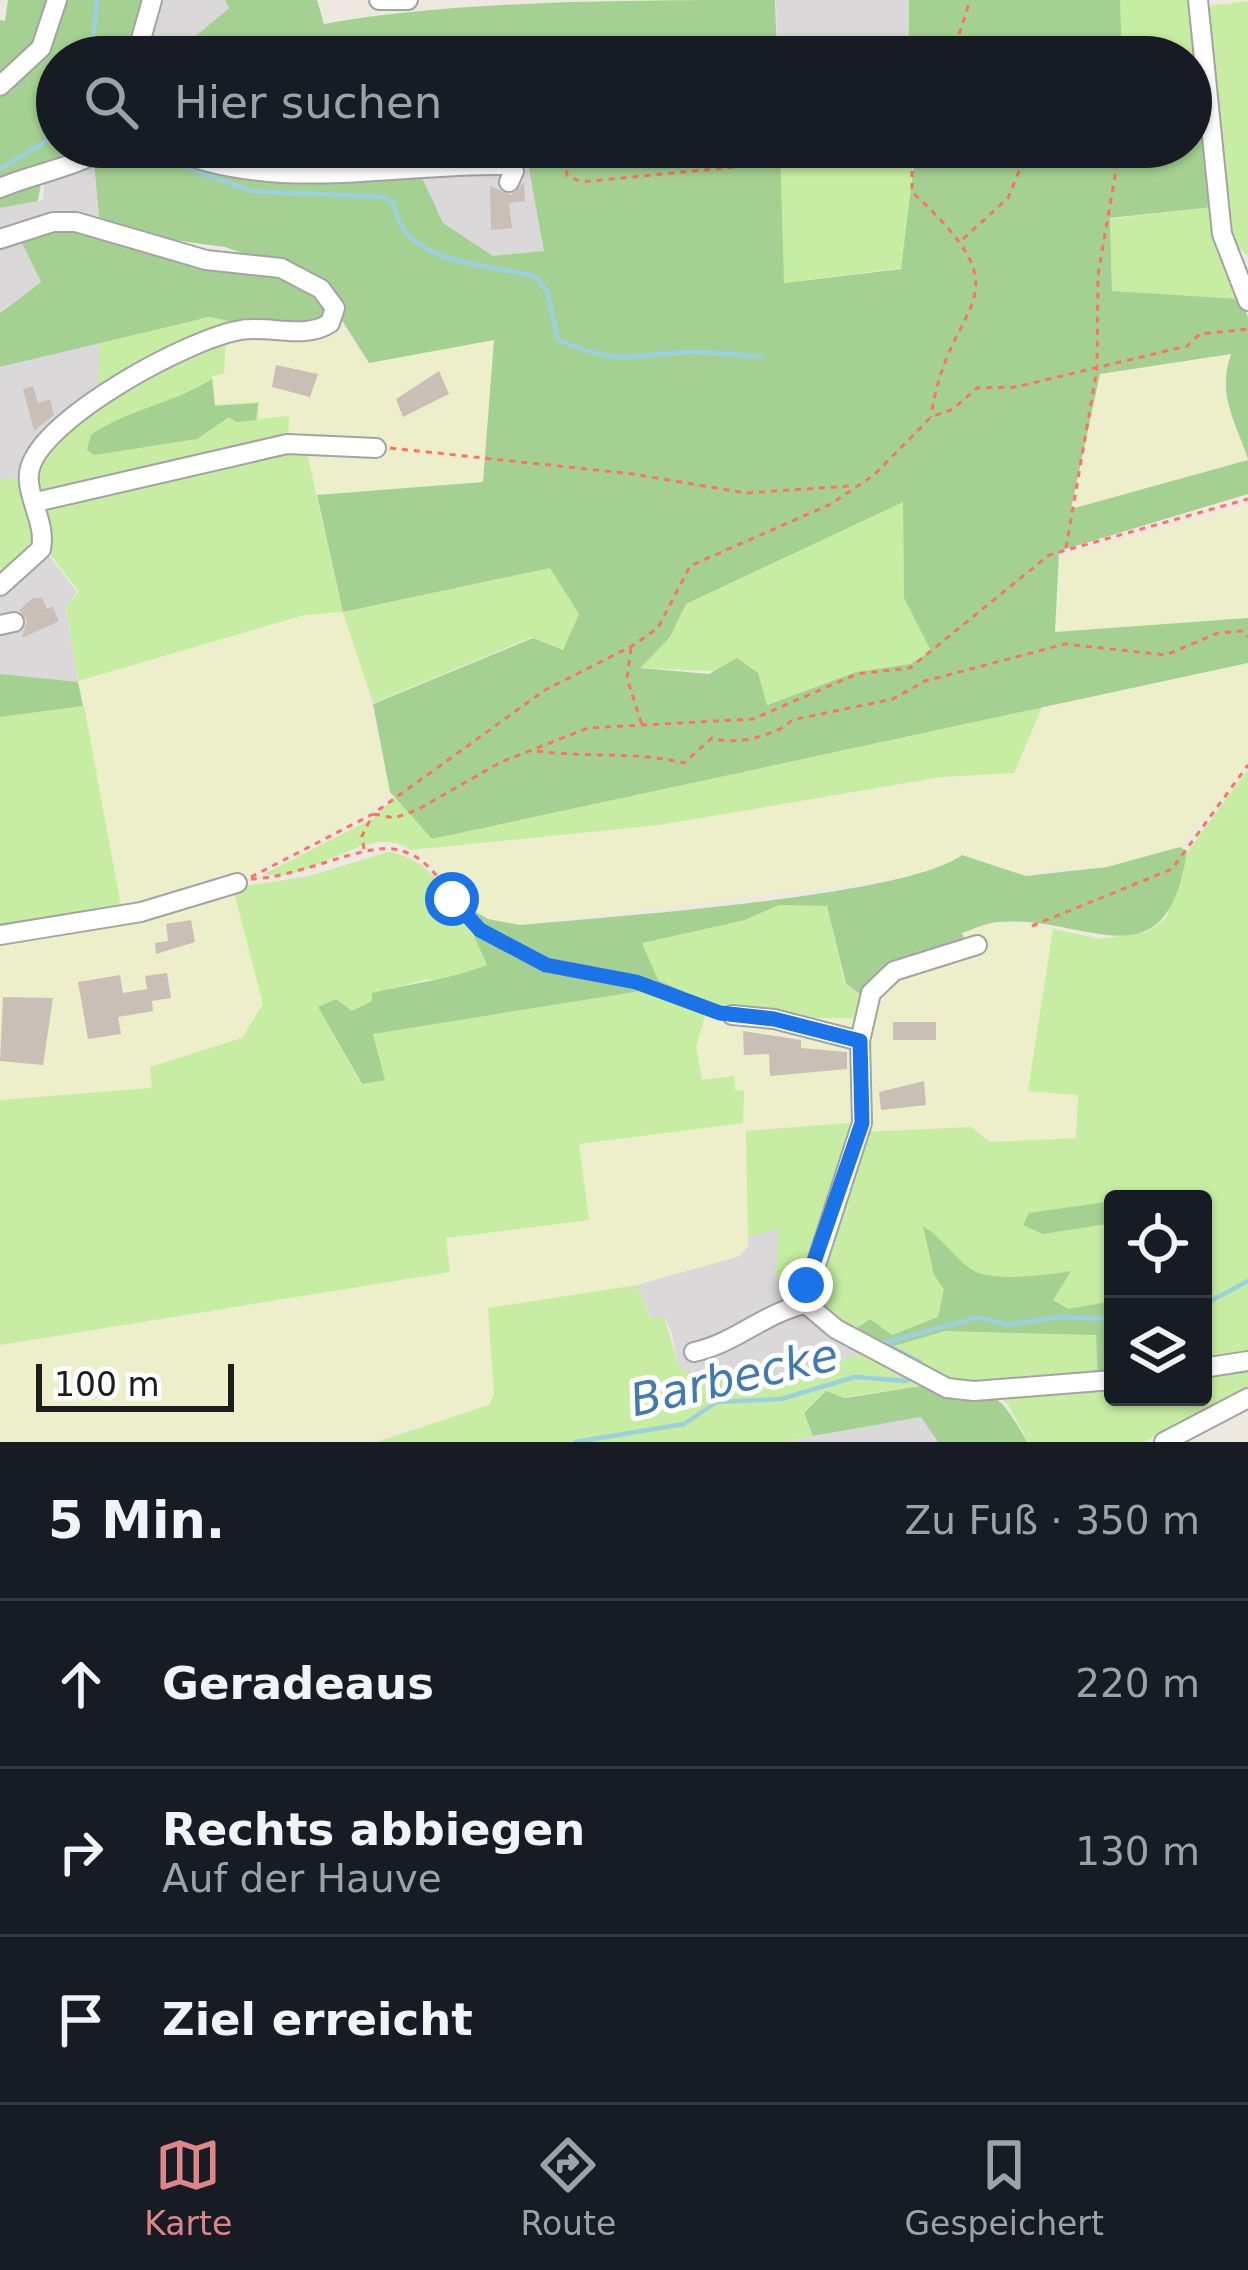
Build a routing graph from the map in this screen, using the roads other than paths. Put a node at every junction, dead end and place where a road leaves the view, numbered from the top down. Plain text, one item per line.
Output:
1 (57, 0) edge
2 (152, 0) edge
3 (379, 0) edge
4 (408, 0) edge
5 (1198, 0) edge
6 (45, 36) edge
7 (142, 36) edge
8 (1202, 36) edge
9 (36, 53) edge
10 (0, 86) edge
11 (1212, 136) edge
12 (44, 168) edge
13 (232, 168) edge
14 (427, 168) edge
15 (510, 168) edge
16 (509, 182) dead end
17 (0, 188) edge
18 (4, 240) edge
19 (1248, 301) edge
20 (376, 448) road end
21 (36, 502) junction
22 (0, 586) edge
23 (237, 883) dead end
24 (0, 935) edge
25 (976, 945) dead end
26 (732, 1015) road end
27 (860, 1041) junction
28 (805, 1304) junction
29 (694, 1352) dead end
30 (1248, 1361) edge
31 (1212, 1367) edge
32 (1104, 1381) edge
33 (1248, 1398) edge
34 (1164, 1442) edge

1 - 6 street
2 - 7 street
3 - 4 street
5 - 8 street
9 - 10 street
11 - 19 street
12 - 17 street
13 - 14 street
15 - 16 street
18 - 21 street
20 - 21 street
21 - 22 street
23 - 24 street
25 - 27 street
26 - 27 street
27 - 28 street
28 - 29 street
28 - 32 street
30 - 31 street
33 - 34 street

